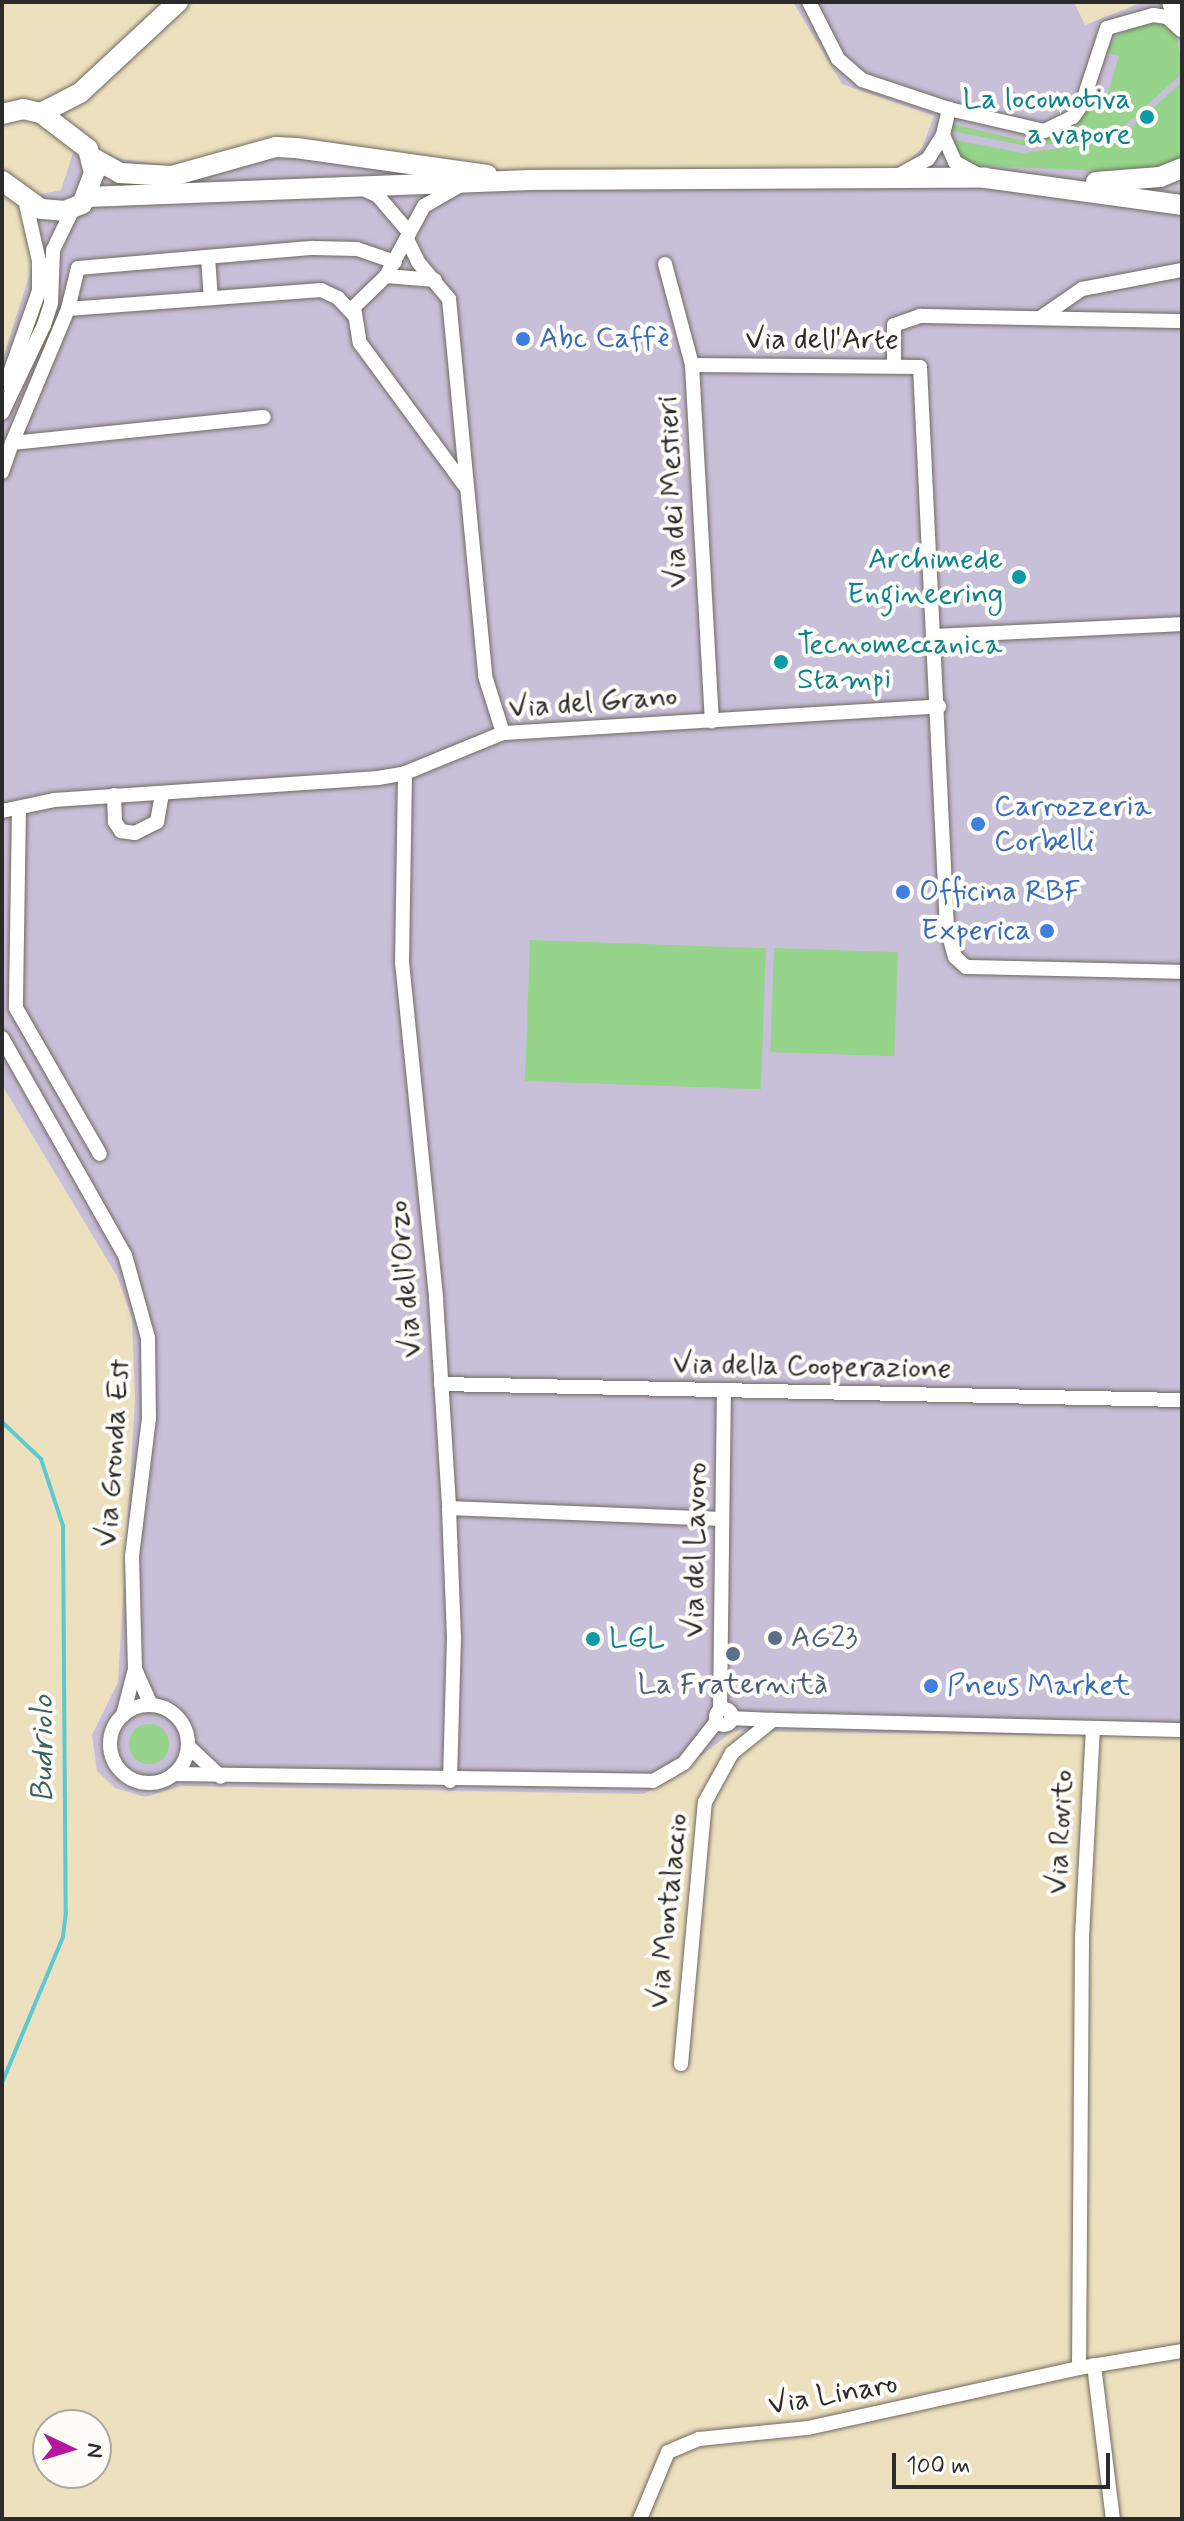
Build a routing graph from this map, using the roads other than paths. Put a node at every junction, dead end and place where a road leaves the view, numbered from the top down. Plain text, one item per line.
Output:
1 (178, 2) edge
2 (809, 2) edge
3 (1142, 2) edge
4 (1173, 2) edge
5 (1131, 18) junction
6 (1182, 24) edge
7 (1182, 31) edge
8 (80, 93) junction
9 (5, 109) edge
10 (949, 109) junction
11 (41, 113) junction
12 (72, 134) junction
13 (943, 135) junction
14 (93, 158) junction
15 (1182, 168) edge
16 (891, 178) junction
17 (985, 178) junction
18 (530, 180) junction
19 (1063, 185) junction
20 (459, 186) junction
21 (359, 188) junction
22 (10, 189) edge
23 (80, 203) junction
24 (1182, 205) edge
25 (407, 234) junction
26 (208, 257) junction
27 (395, 262) junction
28 (665, 264) dead end
29 (1182, 270) edge
30 (386, 276) junction
31 (436, 280) junction
32 (211, 296) junction
33 (68, 309) junction
34 (355, 316) junction
35 (1039, 318) junction
36 (1182, 321) edge
37 (692, 365) junction
38 (894, 366) junction
39 (2, 397) edge
40 (2, 413) edge
41 (264, 417) dead end
42 (12, 443) junction
43 (2, 472) edge
44 (465, 486) junction
45 (1182, 624) edge
46 (936, 636) junction
47 (939, 706) junction
48 (712, 721) junction
49 (503, 733) junction
50 (405, 773) junction
51 (162, 793) junction
52 (114, 795) junction
53 (19, 808) junction
54 (2, 811) edge
55 (1182, 972) edge
56 (2, 1038) edge
57 (100, 1154) dead end
58 (441, 1384) junction
59 (724, 1391) junction
60 (1182, 1400) edge
61 (449, 1508) junction
62 (722, 1519) junction
63 (135, 1669) junction
64 (151, 1705) junction
65 (123, 1715) junction
66 (723, 1716) junction
67 (773, 1720) junction
68 (1093, 1730) junction
69 (1182, 1730) edge
70 (188, 1746) junction
71 (174, 1774) junction
72 (222, 1777) junction
73 (450, 1781) junction
74 (681, 2064) dead end
75 (1182, 2351) edge
76 (1087, 2366) junction
77 (640, 2519) edge
78 (1113, 2519) edge

1 - 8 main road
2 - 10 street
3 - 5 street
4 - 6 main road
5 - 7 street
5 - 10 street
8 - 11 main road
8 - 12 main road
9 - 11 main road
10 - 13 street
11 - 12 main road
12 - 14 main road
13 - 16 street
13 - 17 street
14 - 18 main road
14 - 23 main road
15 - 19 main road
16 - 17 main road
16 - 18 main road
17 - 19 main road
18 - 20 main road
19 - 24 main road
20 - 21 main road
20 - 25 street
21 - 23 main road
21 - 25 street
22 - 23 main road
22 - 39 street
23 - 40 street
25 - 27 street
25 - 31 street
26 - 27 street
26 - 32 street
26 - 33 street
27 - 30 street
28 - 37 street, Via dei Mestieri
29 - 35 street
30 - 31 street
30 - 34 street
31 - 44 street
32 - 33 street
32 - 34 street
33 - 42 street
34 - 44 street
35 - 36 street
35 - 38 street
37 - 38 street, Via dell'Arte
37 - 48 street, Via dei Mestieri
38 - 46 street, Via dell'Arte
41 - 42 street
42 - 43 street
44 - 49 street
45 - 46 street
46 - 47 street, Via dell'Arte
47 - 48 street, Via del Grano
47 - 55 street, Via dell'Arte
48 - 49 street, Via del Grano
49 - 50 street, Via del Grano
50 - 51 street, Via del Grano
50 - 58 street, Via dell'Orzo
51 - 52 street, Via del Grano
51 - 52 street
52 - 53 street, Via del Grano
53 - 54 street, Via del Grano
53 - 57 street
56 - 63 street, Via Gronda Est
58 - 59 street, Via della Cooperazione
58 - 61 street, Via dell'Orzo
59 - 60 street, Via della Cooperazione
59 - 62 street, Via del Lavoro
61 - 62 street
61 - 73 street, Via dell'Orzo
62 - 66 street, Via del Lavoro
63 - 64 street, Via Gronda Est
63 - 65 street, Via Gronda Est
64 - 65 street
64 - 70 street
65 - 71 street, Via Gronda Est
66 - 67 street
66 - 73 street, Via Gronda Est
67 - 68 street
67 - 74 street, Via Montalaccio
68 - 69 street
68 - 76 street, Via Rovito
70 - 71 street
70 - 72 street
71 - 72 street, Via Gronda Est
72 - 73 street, Via Gronda Est
75 - 76 street, Via Linaro
76 - 77 street, Via Linaro
76 - 78 street

